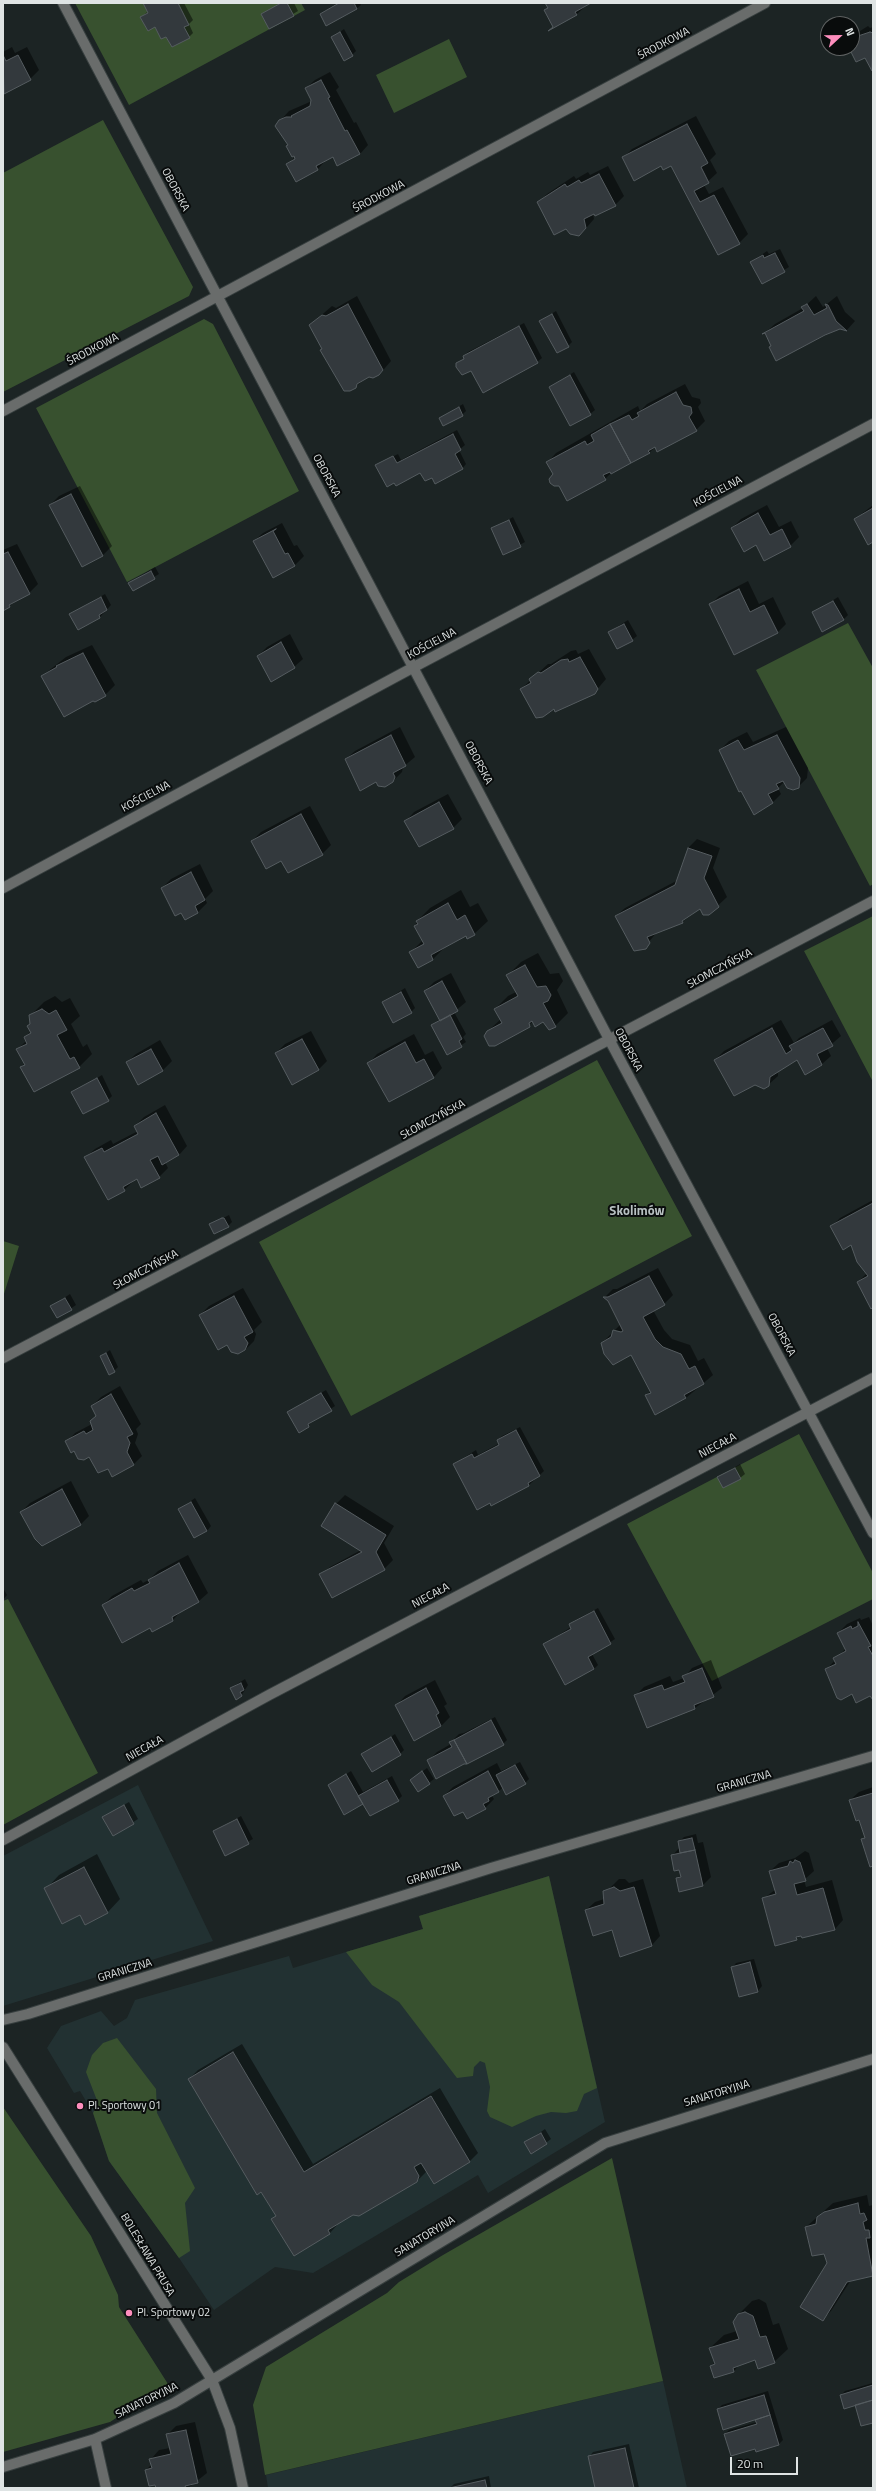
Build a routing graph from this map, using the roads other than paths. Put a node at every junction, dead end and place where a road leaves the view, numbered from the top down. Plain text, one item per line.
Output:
1 (64, 3) edge
2 (763, 4) edge
3 (217, 297) junction
4 (3, 411) edge
5 (873, 424) edge
6 (414, 667) junction
7 (3, 888) edge
8 (873, 901) edge
9 (610, 1041) junction
10 (3, 1358) edge
11 (873, 1378) edge
12 (808, 1412) junction
13 (873, 1533) edge
14 (873, 1756) edge
15 (3, 1840) edge
16 (3, 2020) edge
17 (3, 2047) edge
18 (873, 2059) edge
19 (212, 2380) junction
20 (95, 2439) junction
21 (3, 2468) edge
22 (106, 2488) edge
23 (243, 2488) edge

1 - 3 street, OBORSKA
2 - 3 street, ŚRODKOWA
3 - 4 street, ŚRODKOWA
3 - 6 street, OBORSKA
5 - 6 street, KOŚCIELNA
6 - 7 street, KOŚCIELNA
6 - 9 street, OBORSKA
8 - 9 street, SŁOMCZYŃSKA
9 - 10 street, SŁOMCZYŃSKA
9 - 12 street, OBORSKA
11 - 12 street, NIECAŁA
12 - 13 street, OBORSKA
12 - 15 street, NIECAŁA
14 - 16 street, GRANICZNA
17 - 19 street, BOLESŁAWA PRUSA
18 - 19 street, SANATORYJNA
19 - 20 street, SANATORYJNA
19 - 23 street, BOLESŁAWA PRUSA
20 - 21 street, SANATORYJNA
20 - 22 street

